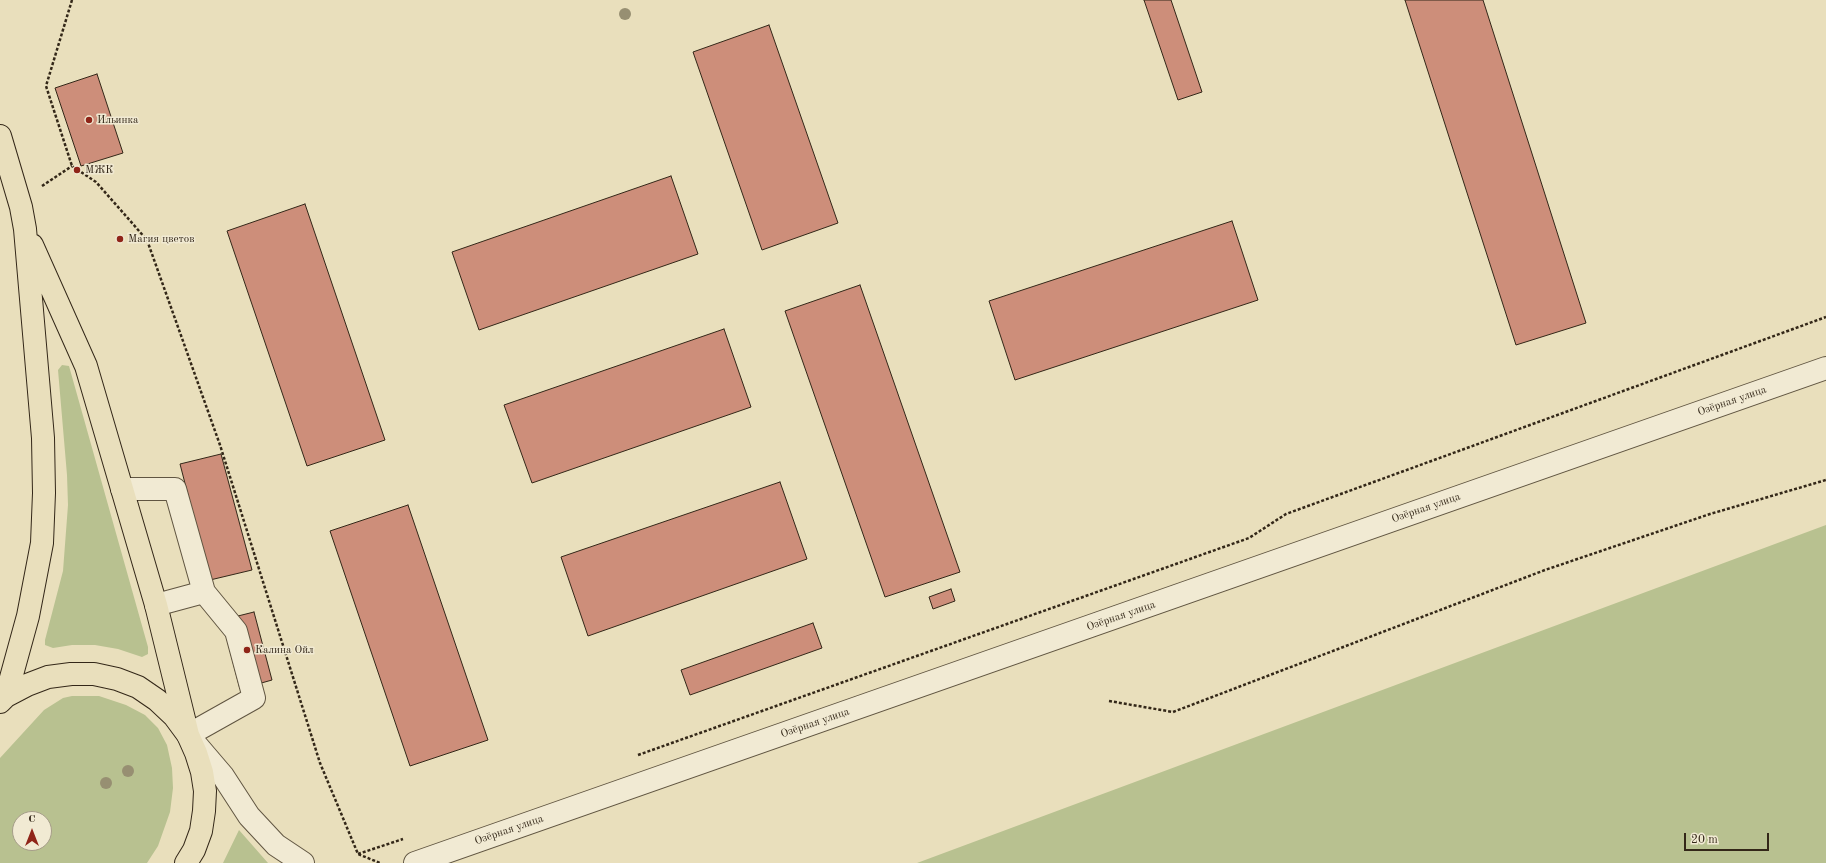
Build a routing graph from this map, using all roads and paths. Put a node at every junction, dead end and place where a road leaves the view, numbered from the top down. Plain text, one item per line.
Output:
1 (72, 0) edge
2 (0, 136) edge
3 (7, 182) edge
4 (25, 229) junction
5 (1826, 318) edge
6 (1826, 368) edge
7 (1826, 480) edge
8 (122, 489) junction
9 (204, 592) junction
10 (156, 605) junction
11 (3, 699) edge
12 (1109, 701) dead end
13 (188, 735) junction
14 (635, 756) dead end
15 (403, 838) dead end
16 (358, 854) junction
17 (186, 863) edge
18 (303, 863) edge
19 (380, 863) edge
20 (415, 863) edge

1 - 16 path
2 - 3 main road
3 - 4 main road
4 - 8 main road
4 - 11 main road
5 - 14 path
6 - 20 street, Озёрная улица
7 - 12 path
8 - 9 street
8 - 10 main road
9 - 10 street
9 - 13 street
10 - 13 main road
11 - 13 main road
13 - 17 main road
13 - 18 street
15 - 16 path
16 - 19 path

